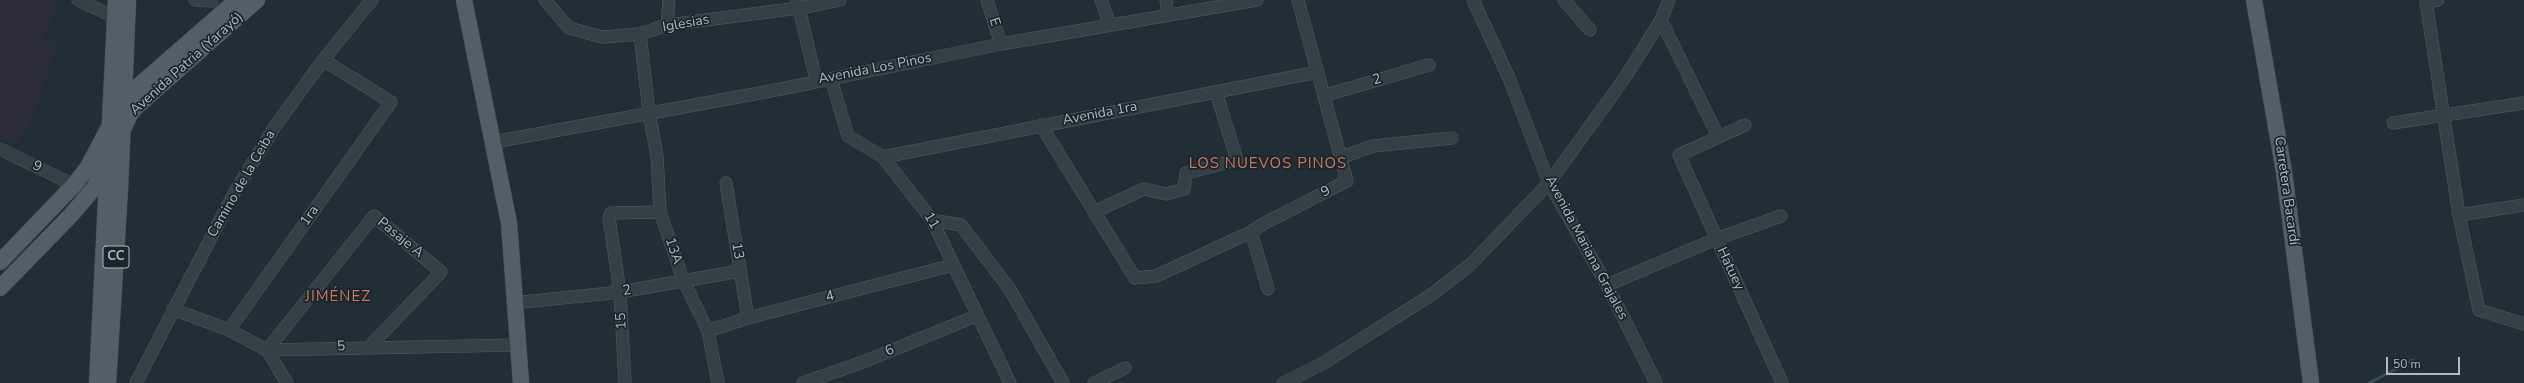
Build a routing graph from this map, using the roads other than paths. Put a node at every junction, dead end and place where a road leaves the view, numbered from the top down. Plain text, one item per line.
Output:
1 (78, 0) edge
2 (116, 0) edge
3 (128, 0) edge
4 (195, 0) edge
5 (237, 0) edge
6 (257, 0) edge
7 (372, 0) edge
8 (464, 0) edge
9 (545, 0) edge
10 (669, 0) edge
11 (840, 0) edge
12 (987, 0) edge
13 (1101, 0) edge
14 (1166, 0) edge
15 (1257, 0) edge
16 (1298, 0) edge
17 (1473, 0) edge
18 (1564, 0) edge
19 (1669, 0) edge
20 (2254, 0) edge
21 (2432, 1) edge
22 (1226, 3) edge
23 (798, 4) edge
24 (215, 5) edge
25 (1168, 14) junction
26 (121, 20) junction
27 (1662, 20) junction
28 (1110, 24) junction
29 (667, 25) junction
30 (1590, 30) dead end
31 (640, 34) junction
32 (1001, 44) junction
33 (126, 51) junction
34 (323, 60) junction
35 (1429, 66) dead end
36 (1318, 72) junction
37 (149, 77) junction
38 (831, 79) junction
39 (816, 80) junction
40 (1216, 92) junction
41 (1326, 95) junction
42 (123, 102) junction
43 (2524, 104) edge
44 (649, 113) junction
45 (2444, 116) junction
46 (2393, 123) dead end
47 (1041, 125) junction
48 (1745, 126) dead end
49 (116, 129) junction
50 (1718, 136) junction
51 (1452, 138) dead end
52 (494, 142) junction
53 (0, 149) edge
54 (883, 156) junction
55 (1342, 157) junction
56 (109, 161) junction
57 (726, 183) dead end
58 (1549, 183) junction
59 (74, 185) junction
60 (2524, 205) edge
61 (660, 212) junction
62 (1094, 212) junction
63 (107, 213) junction
64 (72, 214) junction
65 (2459, 215) junction
66 (1780, 216) dead end
67 (932, 220) junction
68 (1251, 232) junction
69 (1716, 239) junction
70 (0, 262) edge
71 (953, 265) junction
72 (740, 271) junction
73 (684, 282) junction
74 (1607, 285) junction
75 (0, 288) edge
76 (1268, 289) dead end
77 (620, 292) junction
78 (513, 303) junction
79 (173, 309) junction
80 (976, 316) junction
81 (748, 318) junction
82 (2524, 324) edge
83 (229, 330) junction
84 (708, 331) junction
85 (517, 345) junction
86 (370, 346) junction
87 (266, 350) junction
88 (1125, 368) dead end
89 (97, 383) edge
90 (108, 383) edge
91 (136, 383) edge
92 (288, 383) edge
93 (521, 383) edge
94 (626, 383) edge
95 (718, 383) edge
96 (803, 383) edge
97 (1010, 383) edge
98 (1063, 383) edge
99 (1094, 383) edge
100 (1283, 383) edge
101 (1656, 383) edge
102 (1782, 383) edge
103 (2312, 383) edge

1 - 26 street
2 - 26 main road, CC
3 - 26 main road, CC
4 - 24 street
5 - 24 main road, Avenida Patria (Yarayó)
6 - 49 main road, Avenida Patria (Yarayó)
7 - 34 street, Camino de la Ceiba
8 - 52 main road
9 - 31 street, Iglesias
10 - 29 street
11 - 23 street, Iglesias
12 - 32 street, E
13 - 28 street
14 - 25 street
15 - 22 street, Avenida Los Pinos
16 - 36 street, 9
17 - 58 street, Avenida Mariana Grajales
18 - 30 street
19 - 27 street
20 - 103 main road, Carretera Bacardí
21 - 45 street
22 - 25 street, Avenida Los Pinos
23 - 29 street, Iglesias
23 - 39 street
24 - 37 main road, Avenida Patria (Yarayó)
25 - 28 street, Avenida Los Pinos
26 - 33 main road, CC
26 - 49 main road, CC
27 - 50 street
27 - 58 street
28 - 32 street, Avenida Los Pinos
29 - 31 street, Iglesias
31 - 44 street
32 - 38 street, Avenida Los Pinos
33 - 37 main road
33 - 42 main road, CC
34 - 79 street, Camino de la Ceiba
34 - 83 street, 1ra
35 - 41 street, 2
36 - 40 street, Avenida 1ra
36 - 41 street, 9
37 - 42 main road, Avenida Patria (Yarayó)
38 - 39 street, Avenida Los Pinos
38 - 54 street, 11
39 - 44 street, Avenida Los Pinos
40 - 47 street, Avenida 1ra
40 - 62 street
41 - 55 street, 9
42 - 49 main road
43 - 45 street
44 - 52 street, Avenida Los Pinos
44 - 61 street, 13A
45 - 46 street
45 - 65 street
47 - 54 street, Avenida 1ra
47 - 62 street
48 - 50 street
49 - 56 main road, CC
49 - 59 main road
49 - 90 main road, CC
50 - 69 street, Hatuey
51 - 55 street
52 - 78 main road
53 - 59 street, 9
54 - 67 street, 11
55 - 68 street, 9
56 - 63 main road, CC
56 - 64 main road
57 - 72 street, 13
58 - 74 street, Avenida Mariana Grajales
58 - 100 street
59 - 70 main road
60 - 65 street
61 - 73 street, 13A
61 - 77 street, 15
62 - 68 street, 9
63 - 64 main road
63 - 89 main road, CC
64 - 75 main road
65 - 82 street
66 - 69 street
67 - 71 street, 11
67 - 98 street
68 - 76 street
69 - 74 street
69 - 102 street, Hatuey
71 - 80 street, 11
71 - 81 street, 4
72 - 73 street, 2
72 - 81 street, 13
73 - 77 street, 2
73 - 84 street, 13A
74 - 101 street, Avenida Mariana Grajales
77 - 78 street, 2
77 - 94 street, 15
78 - 85 main road
79 - 83 street
79 - 91 street, Camino de la Ceiba
80 - 96 street, 6
80 - 97 street, 11
81 - 84 street, 4
83 - 87 street
84 - 95 street, 13A
85 - 86 street, 5
85 - 93 main road
86 - 87 street, 5
86 - 87 street, Pasaje A
87 - 92 street
88 - 99 street

